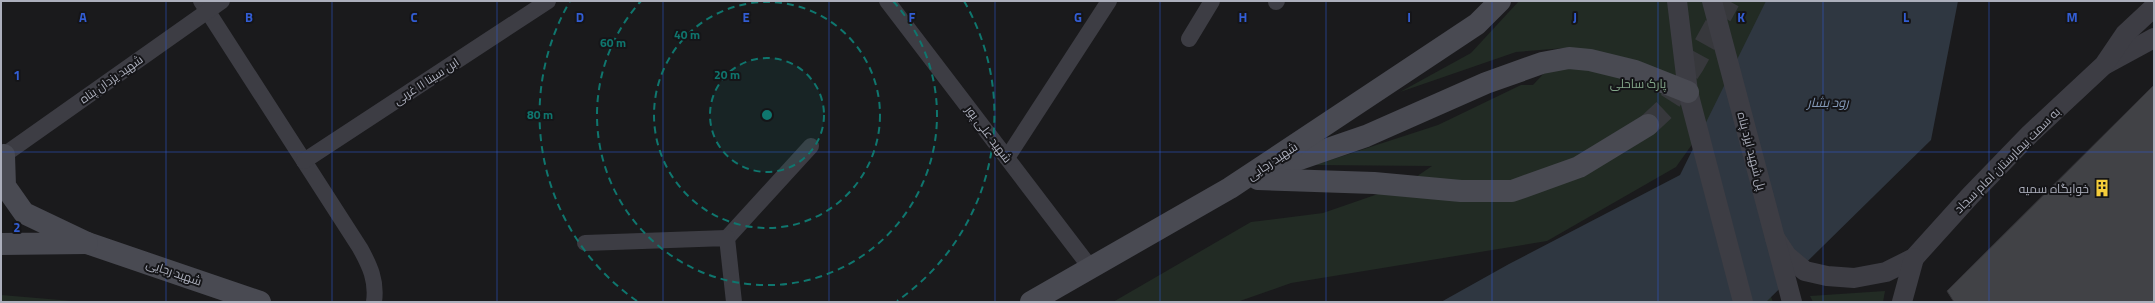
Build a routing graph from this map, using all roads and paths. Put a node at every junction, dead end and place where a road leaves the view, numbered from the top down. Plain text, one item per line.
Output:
1 (222, 1) edge
2 (548, 1) edge
3 (887, 1) edge
4 (1109, 1) edge
5 (1212, 1) edge
6 (1500, 1) edge
7 (1677, 1) edge
8 (1712, 1) edge
9 (204, 6) edge
10 (2154, 7) edge
11 (2154, 38) edge
12 (1189, 39) dead end
13 (2104, 65) junction
14 (1690, 99) junction
15 (1648, 125) tunnel mouth
16 (811, 146) dead end
17 (3, 157) edge
18 (1007, 158) junction
19 (304, 161) junction
20 (1245, 178) junction
21 (727, 238) junction
22 (1775, 238) junction
23 (87, 243) junction
24 (585, 243) dead end
25 (1, 244) edge
26 (1914, 258) junction
27 (1090, 267) junction
28 (260, 302) edge
29 (374, 302) edge
30 (734, 302) edge
31 (1031, 302) edge
32 (1743, 302) edge
33 (1792, 302) edge
34 (1902, 302) edge

1 - 9 street, شهید یزدان پناه
2 - 19 street, ابن سینا ۱۱ غربی
3 - 18 street, شهید علی پور
4 - 18 street
5 - 12 street
6 - 20 main road, شهید رجایی
7 - 14 street
8 - 22 street, پل شهید ایزد پناه, bridge
9 - 17 street, شهید یزدان پناه
9 - 19 street
10 - 13 street
11 - 13 street
13 - 26 street, به سمت بیمارستان امام سجاد
14 - 20 main road
14 - 32 street
15 - 20 main road
16 - 21 street
17 - 23 main road
18 - 27 street, شهید علی پور
19 - 29 street
20 - 27 main road, شهید رجایی
21 - 24 street
21 - 30 street
22 - 26 street
22 - 33 street, پل شهید ایزد پناه, bridge
23 - 25 main road
23 - 28 main road, شهید رجایی
26 - 34 street
27 - 31 main road, شهید رجایی

